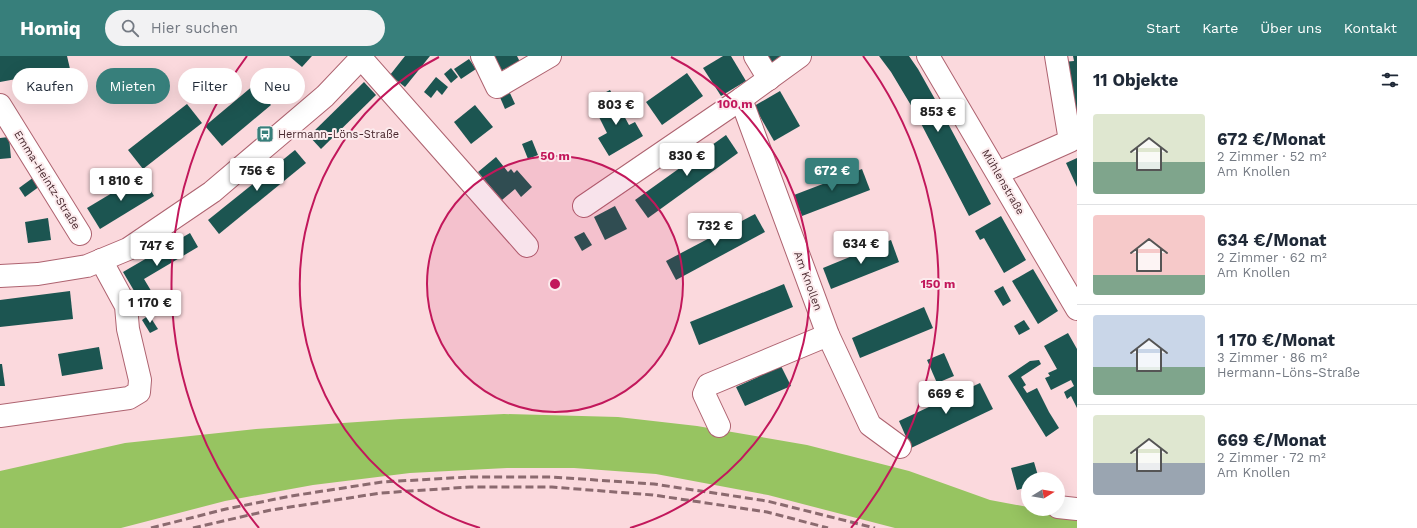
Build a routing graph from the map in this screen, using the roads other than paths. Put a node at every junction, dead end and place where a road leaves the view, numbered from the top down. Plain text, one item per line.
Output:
1 (482, 56) edge
2 (550, 56) edge
3 (755, 56) edge
4 (800, 56) edge
5 (928, 56) edge
6 (1056, 56) edge
7 (362, 57) edge
8 (769, 78) junction
9 (741, 99) junction
10 (0, 105) edge
11 (998, 173) junction
12 (584, 206) dead end
13 (80, 234) dead end
14 (527, 246) dead end
15 (101, 260) junction
16 (0, 276) edge
17 (1077, 309) edge
18 (828, 336) junction
19 (0, 416) edge
20 (719, 426) dead end
21 (900, 446) dead end
22 (1065, 508) edge
23 (1077, 509) edge

1 - 2 street
3 - 8 street
4 - 8 street
5 - 11 street, Mühlenstraße
6 - 11 street
7 - 14 street
7 - 15 street
8 - 9 street
9 - 12 street
9 - 18 street, Am Knollen
10 - 13 street, Emma-Heintz-Straße
11 - 17 street, Mühlenstraße
15 - 16 street
15 - 19 street
18 - 20 street
18 - 21 street, Am Knollen
22 - 23 street

